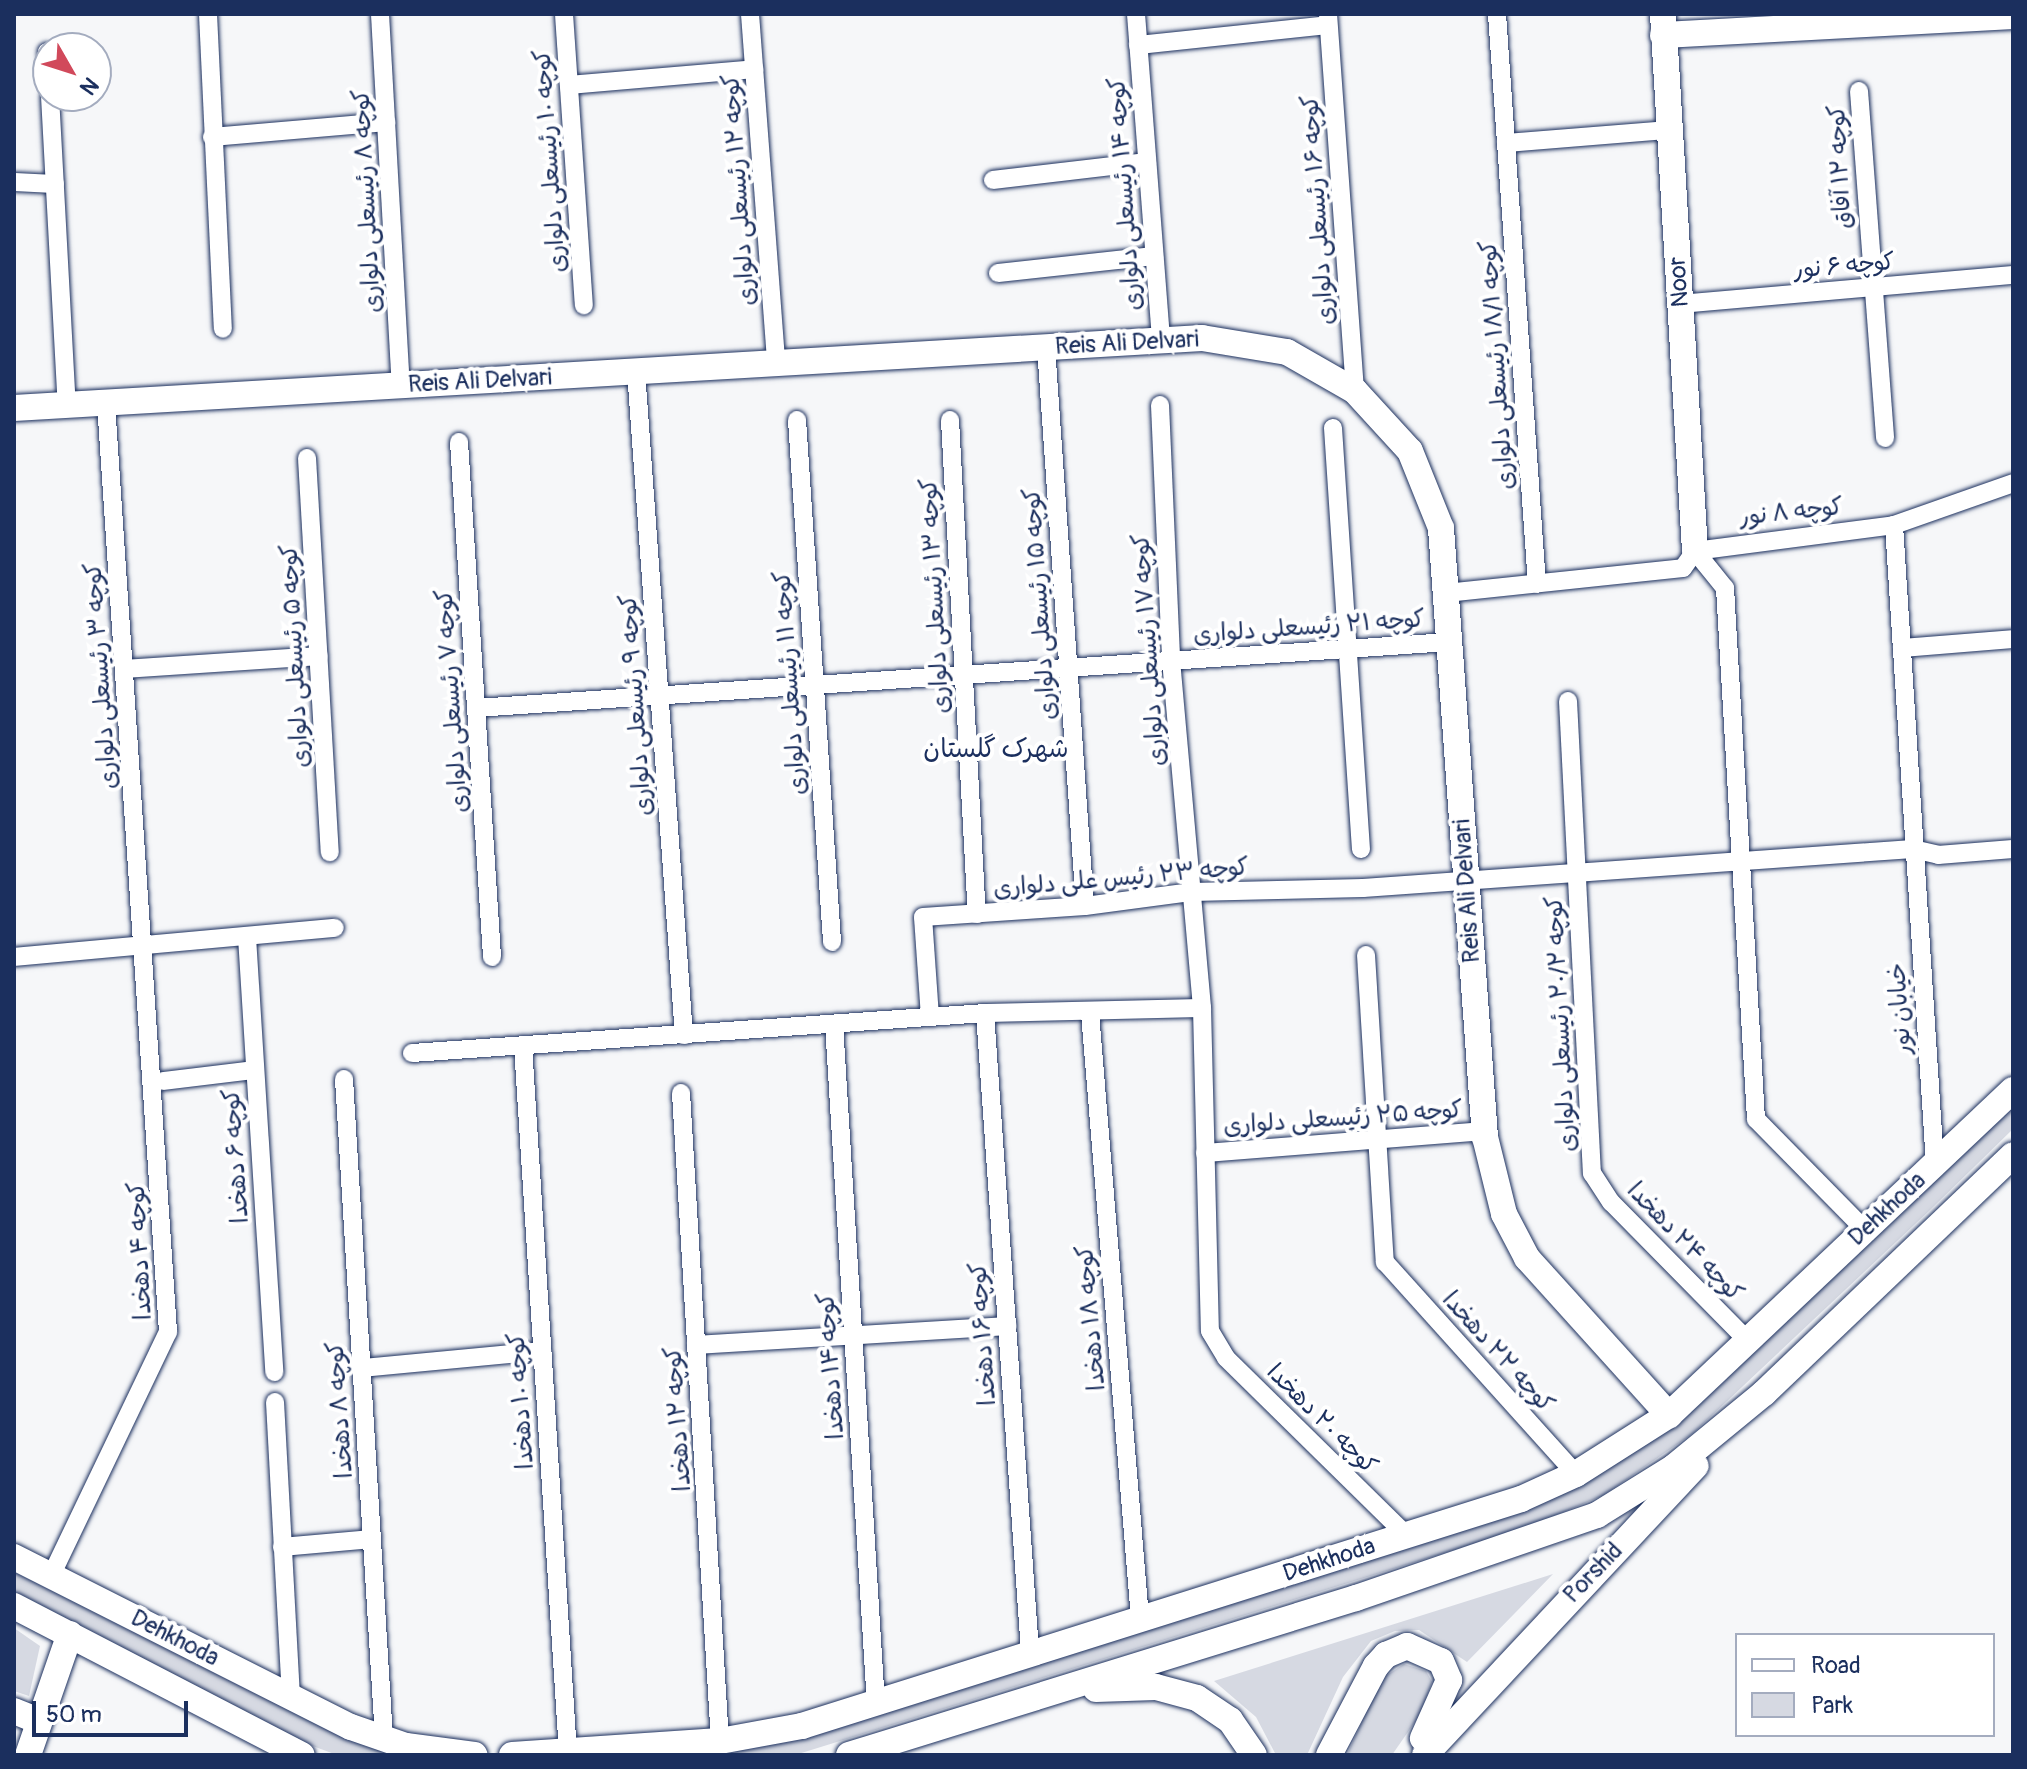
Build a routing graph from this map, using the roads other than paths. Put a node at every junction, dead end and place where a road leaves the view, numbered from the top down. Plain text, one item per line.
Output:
1 (208, 14) edge
2 (380, 14) edge
3 (564, 14) edge
4 (750, 14) edge
5 (1136, 14) edge
6 (1497, 14) edge
7 (1982, 16) edge
8 (2013, 16) edge
9 (1328, 19) edge
10 (1663, 25) edge
11 (1138, 45) junction
12 (754, 69) junction
13 (569, 85) junction
14 (1859, 91) dead end
15 (51, 112) edge
16 (386, 122) junction
17 (1669, 130) junction
18 (212, 137) junction
19 (1506, 143) junction
20 (1147, 162) junction
21 (993, 180) dead end
22 (14, 182) edge
23 (55, 184) junction
24 (1154, 256) junction
25 (998, 273) dead end
26 (2013, 275) edge
27 (1871, 288) junction
28 (1680, 304) junction
29 (584, 305) dead end
30 (223, 329) dead end
31 (1161, 340) junction
32 (1046, 347) junction
33 (776, 363) junction
34 (636, 371) junction
35 (401, 385) junction
36 (1355, 391) junction
37 (106, 403) junction
38 (67, 405) junction
39 (1160, 405) dead end
40 (14, 408) edge
41 (797, 420) dead end
42 (950, 420) dead end
43 (1333, 428) dead end
44 (1885, 438) dead end
45 (459, 442) dead end
46 (307, 458) dead end
47 (2013, 483) edge
48 (1894, 525) junction
49 (1695, 551) junction
50 (1537, 584) junction
51 (1446, 593) junction
52 (2013, 639) edge
53 (1449, 642) junction
54 (1902, 648) junction
55 (1348, 649) junction
56 (319, 656) junction
57 (1171, 660) junction
58 (1069, 668) junction
59 (125, 669) junction
60 (964, 675) junction
61 (815, 685) junction
62 (659, 695) junction
63 (1568, 701) dead end
64 (476, 708) junction
65 (1361, 849) dead end
66 (1913, 849) junction
67 (2013, 849) edge
68 (330, 852) dead end
69 (1742, 860) junction
70 (1577, 873) junction
71 (1467, 882) junction
72 (1192, 892) junction
73 (1085, 906) junction
74 (977, 914) junction
75 (335, 928) dead end
76 (247, 937) junction
77 (832, 942) dead end
78 (144, 946) junction
79 (1366, 955) dead end
80 (14, 957) edge
81 (492, 957) dead end
82 (1202, 1008) junction
83 (985, 1013) junction
84 (1090, 1013) junction
85 (930, 1017) junction
86 (834, 1024) junction
87 (684, 1035) junction
88 (523, 1046) junction
89 (412, 1053) dead end
90 (254, 1070) junction
91 (344, 1079) dead end
92 (163, 1081) dead end
93 (2013, 1090) edge
94 (681, 1093) dead end
95 (1485, 1131) junction
96 (1378, 1141) junction
97 (1205, 1153) junction
98 (2013, 1155) edge
99 (1935, 1164) junction
100 (1592, 1173) joint
101 (1865, 1230) junction
102 (1007, 1326) junction
103 (1210, 1331) joint
104 (853, 1335) junction
105 (1748, 1341) junction
106 (696, 1345) junction
107 (542, 1351) junction
108 (362, 1368) junction
109 (274, 1372) dead end
110 (1764, 1393) junction
111 (275, 1402) dead end
112 (1669, 1415) junction
113 (1576, 1474) junction
114 (1406, 1535) junction
115 (372, 1539) junction
116 (282, 1547) junction
117 (14, 1557) edge
118 (51, 1576) junction
119 (14, 1606) edge
120 (1140, 1619) junction
121 (70, 1634) junction
122 (1030, 1651) junction
123 (291, 1697) junction
124 (1029, 1698) junction
125 (876, 1704) junction
126 (14, 1711) edge
127 (39, 1721) junction
128 (384, 1738) junction
129 (720, 1741) junction
130 (568, 1754) edge
131 (28, 1755) edge
132 (302, 1755) edge
133 (474, 1755) edge
134 (512, 1755) edge
135 (849, 1755) edge
136 (1254, 1755) edge
137 (1329, 1755) edge
138 (1413, 1755) edge
139 (1425, 1755) edge

1 - 18 street
2 - 16 street, کوچه ۸ رئیسعلی دلواری
3 - 13 street, کوچه ۱۰ رئیسعلی دلواری
4 - 12 street, کوچه ۱۲ رئیسعلی دلواری
5 - 11 street, کوچه ۱۴ رئیسعلی دلواری
6 - 19 street, کوچه ۱۸/۱ رئیسعلی دلواری
7 - 8 main road
7 - 10 main road
9 - 11 street
9 - 36 street, کوچه ۱۶ رئیسعلی دلواری
10 - 17 main road, Noor
11 - 20 street, کوچه ۱۴ رئیسعلی دلواری
12 - 13 street
12 - 33 street, کوچه ۱۲ رئیسعلی دلواری
13 - 29 street, کوچه ۱۰ رئیسعلی دلواری
14 - 27 street, کوچه ۱۲ آفاق
15 - 23 street
16 - 18 street
16 - 35 street, کوچه ۸ رئیسعلی دلواری
17 - 19 street
17 - 28 main road, Noor
18 - 30 street
19 - 50 street, کوچه ۱۸/۱ رئیسعلی دلواری
20 - 21 street
20 - 24 street, کوچه ۱۴ رئیسعلی دلواری
22 - 23 street
23 - 38 street
24 - 25 street
24 - 31 street, کوچه ۱۴ رئیسعلی دلواری
26 - 27 street, کوچه ۶ نور
27 - 28 street, کوچه ۶ نور
27 - 44 street, کوچه ۱۲ آفاق
28 - 49 main road, Noor
31 - 32 main road, Reis Ali Delvari
31 - 36 main road, Reis Ali Delvari
32 - 33 main road, Reis Ali Delvari
32 - 58 street, کوچه ۱۵ رئیسعلی دلواری
33 - 34 main road, Reis Ali Delvari
34 - 35 main road, Reis Ali Delvari
34 - 62 street, کوچه ۹ رئیسعلی دلواری
35 - 37 main road, Reis Ali Delvari
36 - 51 main road, Reis Ali Delvari
37 - 38 main road, Reis Ali Delvari
37 - 59 street, کوچه ۳ رئیسعلی دلواری
38 - 40 main road, Reis Ali Delvari
39 - 57 street, کوچه ۱۷ رئیسعلی دلواری
41 - 61 street, کوچه ۱۱ رئیسعلی دلواری
42 - 60 street, کوچه ۱۳ رئیسعلی دلواری
43 - 55 street
45 - 64 street, کوچه ۷ رئیسعلی دلواری
46 - 56 street, کوچه ۵ رئیسعلی دلواری
47 - 48 street, کوچه ۸ نور
48 - 49 street, کوچه ۸ نور
48 - 54 street, خیابان نور
49 - 50 street
49 - 69 street
50 - 51 street
51 - 53 main road, Reis Ali Delvari
52 - 54 street
53 - 55 street, کوچه ۲۱ رئیسعلی دلواری
53 - 71 main road, Reis Ali Delvari
54 - 66 street, خیابان نور
55 - 57 street, کوچه ۲۱ رئیسعلی دلواری
55 - 65 street
56 - 59 street
56 - 68 street, کوچه ۵ رئیسعلی دلواری
57 - 58 street, کوچه ۲۱ رئیسعلی دلواری
57 - 72 street, کوچه ۱۷ رئیسعلی دلواری
58 - 60 street, کوچه ۲۱ رئیسعلی دلواری
58 - 73 street, کوچه ۱۵ رئیسعلی دلواری
59 - 78 street, کوچه ۳ رئیسعلی دلواری
60 - 61 street, کوچه ۲۱ رئیسعلی دلواری
60 - 74 street, کوچه ۱۳ رئیسعلی دلواری
61 - 62 street, کوچه ۲۱ رئیسعلی دلواری
61 - 77 street, کوچه ۱۱ رئیسعلی دلواری
62 - 64 street, کوچه ۲۱ رئیسعلی دلواری
62 - 87 street, کوچه ۹ رئیسعلی دلواری
63 - 70 street, کوچه ۲۰/۲ رئیسعلی دلواری
64 - 81 street, کوچه ۷ رئیسعلی دلواری
66 - 67 street, کوچه ۲۳ رئیس علی دلواری
66 - 69 street, کوچه ۲۳ رئیس علی دلواری
66 - 99 street, خیابان نور
69 - 70 street, کوچه ۲۳ رئیس علی دلواری
69 - 101 street
70 - 71 street, کوچه ۲۳ رئیس علی دلواری
70 - 100 street, کوچه ۲۰/۲ رئیسعلی دلواری
71 - 72 street, کوچه ۲۳ رئیس علی دلواری
71 - 95 main road, Reis Ali Delvari
72 - 73 street, کوچه ۲۳ رئیس علی دلواری
72 - 82 street, کوچه ۱۷ رئیسعلی دلواری
73 - 74 street, کوچه ۲۳ رئیس علی دلواری
74 - 85 street, کوچه ۲۳ رئیس علی دلواری
75 - 76 street
76 - 78 street
76 - 90 street, کوچه ۶ دهخدا
78 - 80 street
78 - 118 street, کوچه ۴ دهخدا
79 - 96 street
82 - 84 street
82 - 97 street, کوچه ۱۷ رئیسعلی دلواری
83 - 84 street
83 - 85 street
83 - 102 street, کوچه ۱۶ دهخدا
84 - 120 street, کوچه ۱۸ دهخدا
85 - 86 street
86 - 87 street
86 - 104 street, کوچه ۱۴ دهخدا
87 - 88 street
88 - 89 street
88 - 107 street, کوچه ۱۰ دهخدا
90 - 92 street
90 - 109 street, کوچه ۶ دهخدا
91 - 108 street, کوچه ۸ دهخدا
93 - 99 main road, Dehkhoda
94 - 106 street, کوچه ۱۲ دهخدا
95 - 96 street, کوچه ۲۵ رئیسعلی دلواری
95 - 112 main road, Reis Ali Delvari
96 - 97 street, کوچه ۲۵ رئیسعلی دلواری
96 - 113 street, کوچه ۲۲ دهخدا
97 - 103 street, کوچه ۱۷ رئیسعلی دلواری
98 - 110 main road, Dehkhoda
99 - 101 main road, Dehkhoda
100 - 105 street, کوچه ۲۴ دهخدا
101 - 105 main road, Dehkhoda
102 - 104 street
102 - 122 street, کوچه ۱۶ دهخدا
103 - 114 street, کوچه ۲۰ دهخدا
104 - 106 street
104 - 125 street, کوچه ۱۴ دهخدا
105 - 112 main road, Dehkhoda
106 - 129 street, کوچه ۱۲ دهخدا
107 - 108 street
107 - 130 street, کوچه ۱۰ دهخدا
108 - 115 street, کوچه ۸ دهخدا
110 - 124 main road, Dehkhoda
110 - 139 main road, Porshid
111 - 116 street
112 - 113 main road, Dehkhoda
113 - 114 main road, Dehkhoda
114 - 120 main road, Dehkhoda
115 - 116 street
115 - 128 street, کوچه ۸ دهخدا
116 - 123 street
117 - 118 main road, Dehkhoda
118 - 123 main road, Dehkhoda
119 - 121 main road, Dehkhoda
120 - 122 main road, Dehkhoda
121 - 127 main road
121 - 132 main road, Dehkhoda
122 - 125 main road, Dehkhoda
123 - 128 main road, Dehkhoda
124 - 135 main road, Dehkhoda
124 - 136 main road
125 - 129 main road, Dehkhoda
126 - 127 main road
127 - 131 main road
128 - 133 main road, Dehkhoda
129 - 130 main road, Dehkhoda
130 - 134 main road, Dehkhoda
137 - 138 main road

